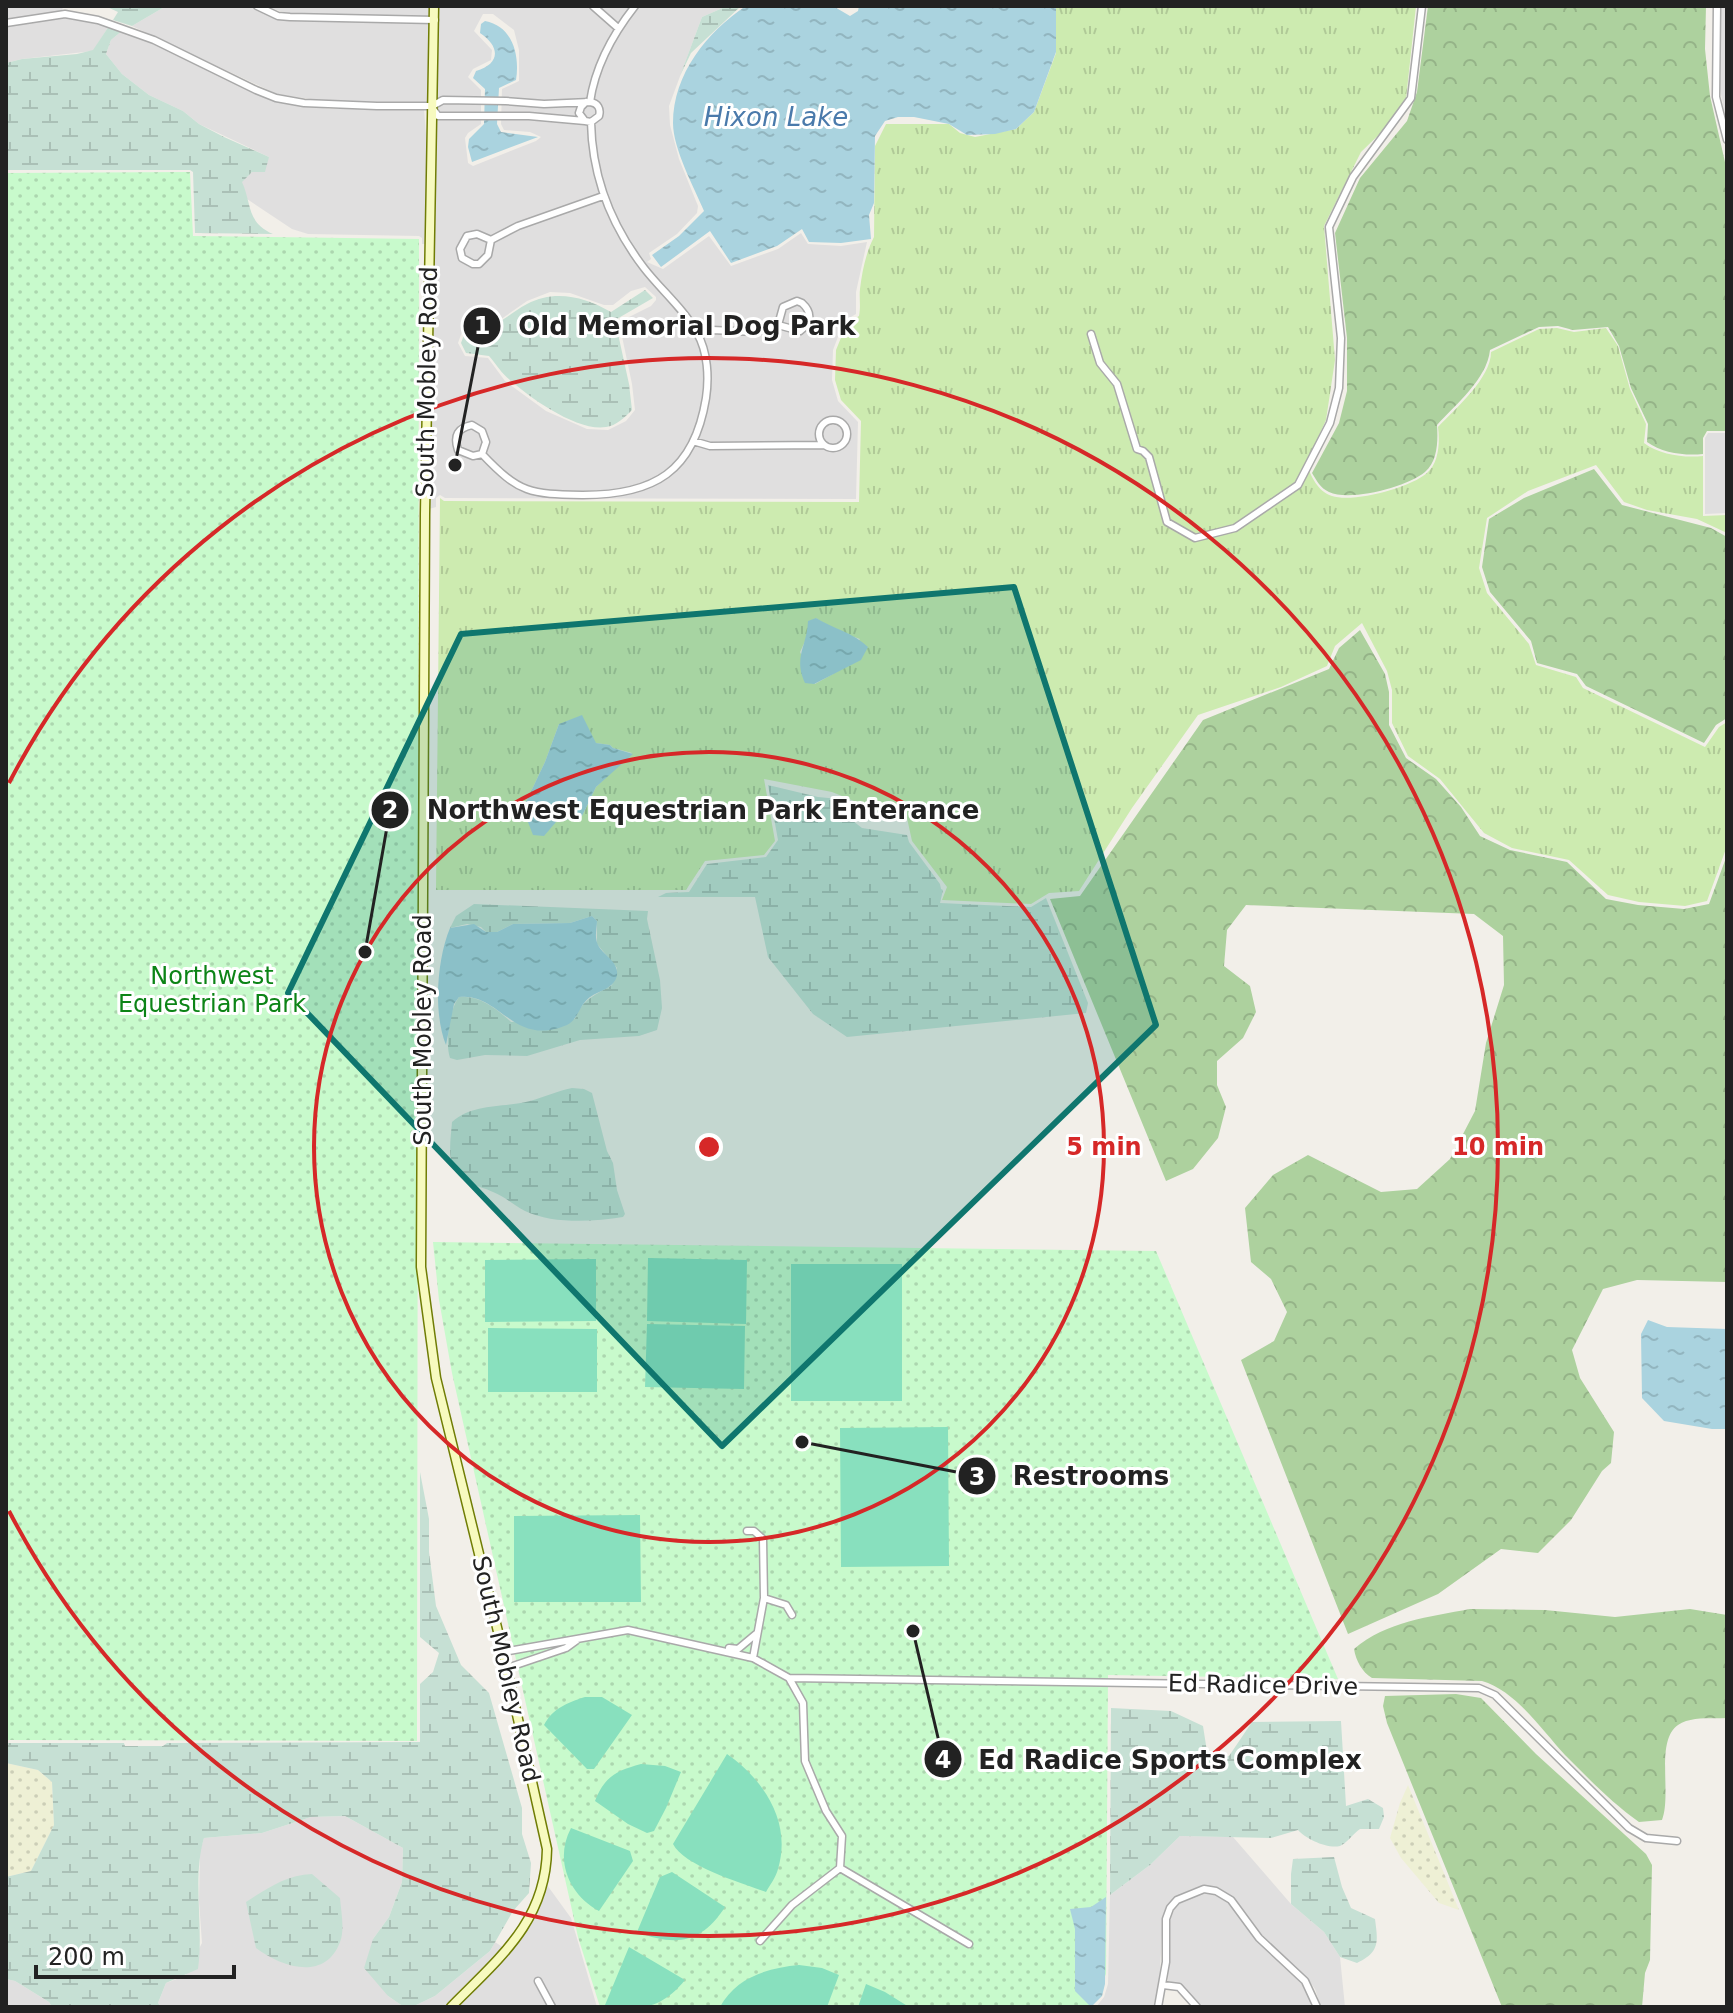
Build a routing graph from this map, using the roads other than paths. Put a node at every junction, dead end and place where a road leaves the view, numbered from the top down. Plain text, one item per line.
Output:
1 (67, 6) edge
2 (257, 6) edge
3 (434, 6) edge
4 (593, 6) edge
5 (635, 6) edge
6 (1422, 6) edge
7 (1717, 6) edge
8 (65, 14) junction
9 (435, 20) junction
10 (1717, 20) junction
11 (1727, 21) edge
12 (6, 23) edge
13 (618, 28) junction
14 (490, 101) junction
15 (588, 102) junction
16 (432, 106) junction
17 (490, 115) junction
18 (588, 121) junction
19 (1727, 140) edge
20 (603, 196) junction
21 (491, 240) junction
22 (778, 325) junction
23 (1091, 334) dead end
24 (698, 335) junction
25 (693, 441) junction
26 (824, 445) junction
27 (482, 454) junction
28 (747, 1531) dead end
29 (764, 1598) junction
30 (792, 1615) dead end
31 (758, 1631) junction
32 (577, 1640) junction
33 (720, 1648) junction
34 (503, 1652) junction
35 (753, 1658) junction
36 (507, 1668) junction
37 (789, 1678) junction
38 (1677, 1841) dead end
39 (840, 1868) junction
40 (760, 1941) dead end
41 (969, 1944) dead end
42 (538, 1981) dead end
43 (1163, 1985) junction
44 (451, 2007) edge
45 (552, 2007) edge
46 (1159, 2007) edge
47 (1197, 2007) edge
48 (1317, 2007) edge

1 - 8 street
2 - 9 street
3 - 9 street, South Mobley Road
4 - 13 street
5 - 13 street
6 - 23 street
7 - 10 street
8 - 12 street
8 - 16 street
9 - 16 street, South Mobley Road
10 - 11 street
10 - 19 street
13 - 15 street
14 - 15 street
14 - 16 street
14 - 17 street
15 - 18 street
15 - 18 street
16 - 17 street
16 - 34 street, South Mobley Road
17 - 18 street
18 - 20 street
20 - 21 street
20 - 24 street
21 - 21 street
22 - 22 street
22 - 24 street
24 - 25 street
25 - 26 street
25 - 27 street
26 - 26 street
27 - 27 street
28 - 29 street
29 - 30 street
29 - 31 street
31 - 33 street
31 - 35 street
32 - 33 street, Ed Radice Drive
32 - 34 street, Ed Radice Drive
32 - 36 street
33 - 35 street, Ed Radice Drive
34 - 36 street, South Mobley Road
35 - 37 street, Ed Radice Drive
36 - 44 street, South Mobley Road
37 - 38 street, Ed Radice Drive
37 - 39 street
39 - 40 street
39 - 41 street
42 - 45 street
43 - 46 street
43 - 47 street
43 - 48 street

